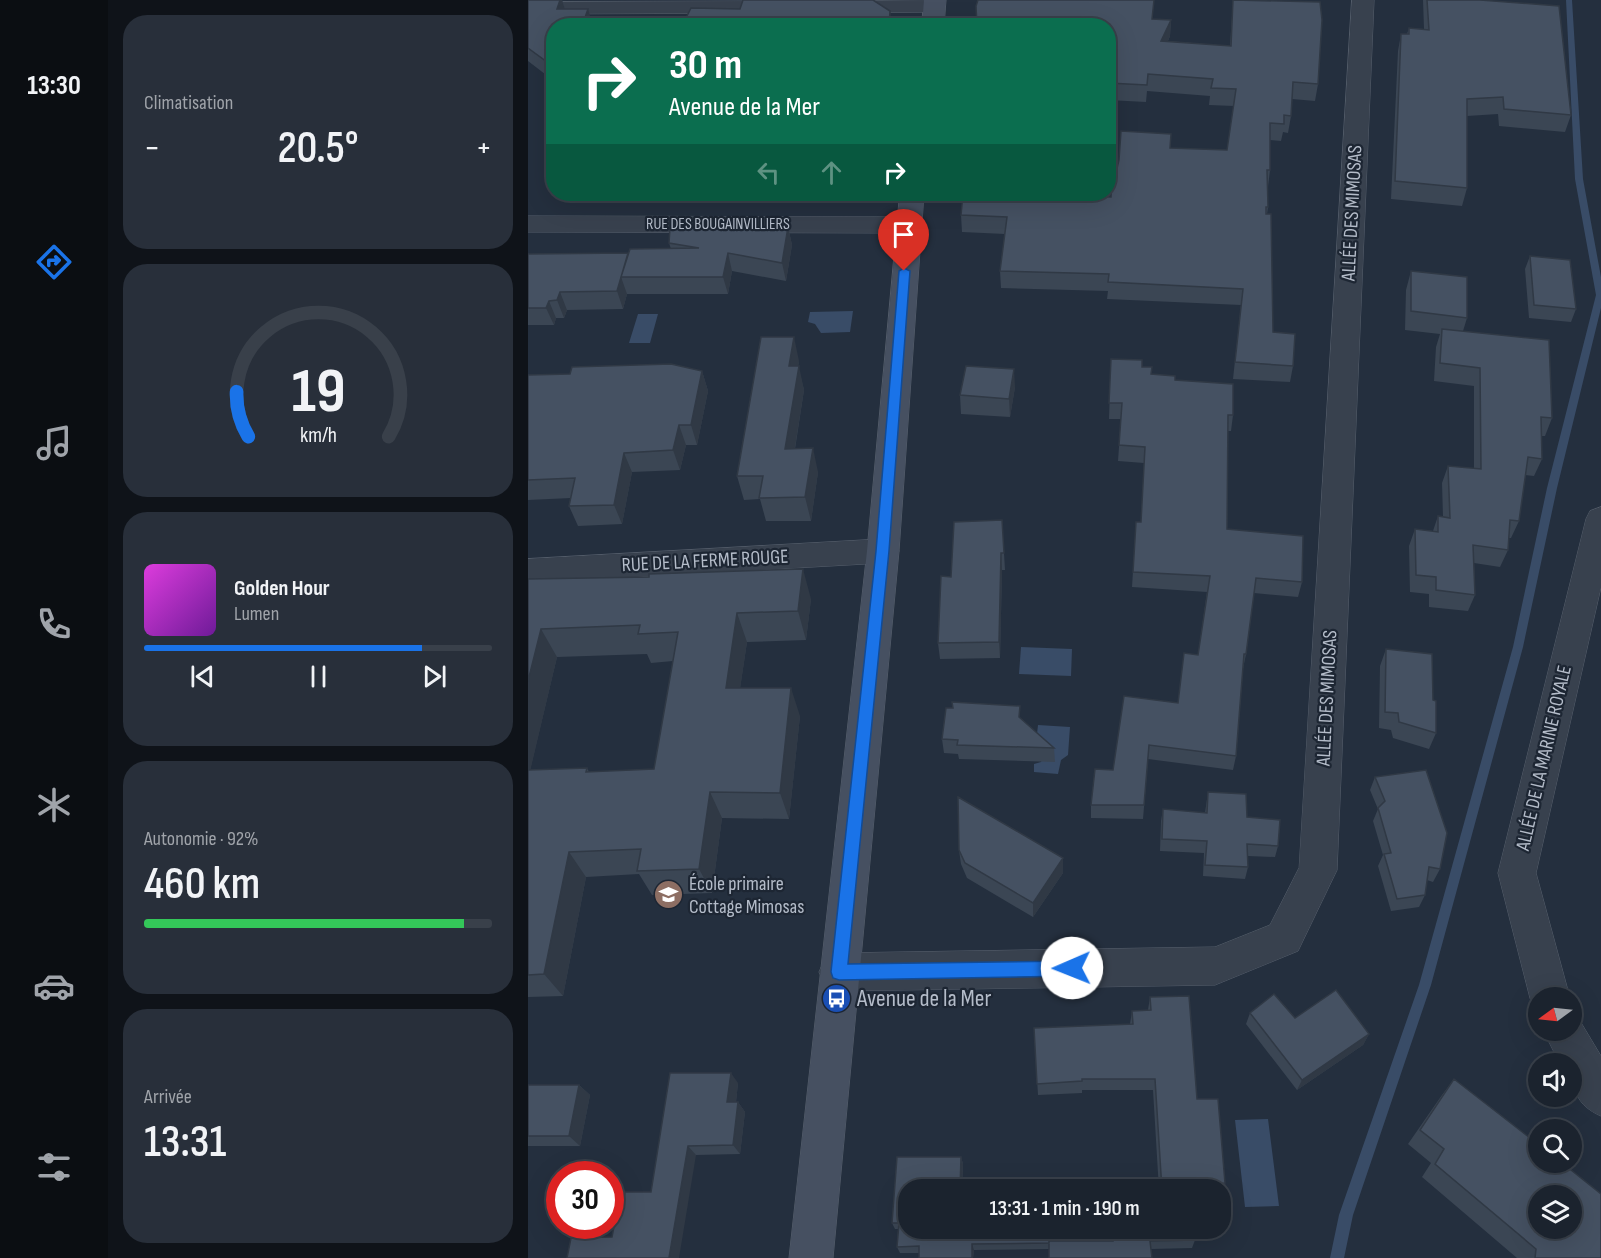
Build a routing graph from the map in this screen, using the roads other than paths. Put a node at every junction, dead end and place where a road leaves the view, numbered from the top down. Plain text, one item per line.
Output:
1 (1363, 0) edge
2 (528, 8) edge
3 (934, 10) edge
4 (910, 209) edge
5 (528, 224) edge
6 (1601, 519) edge
7 (883, 551) junction
8 (528, 572) edge
9 (839, 972) junction
10 (1547, 987) edge
11 (1569, 1041) edge
12 (1601, 1095) edge
13 (811, 1258) edge

1 - 9 street, ALLÉE DES MIMOSAS
2 - 3 street
4 - 5 street, RUE DES BOUGAINVILLIERS
4 - 7 main road
6 - 10 street, ALLÉE DE LA MARINE ROYALE
7 - 8 street, RUE DE LA FERME ROUGE
7 - 9 main road
9 - 13 main road
11 - 12 street

